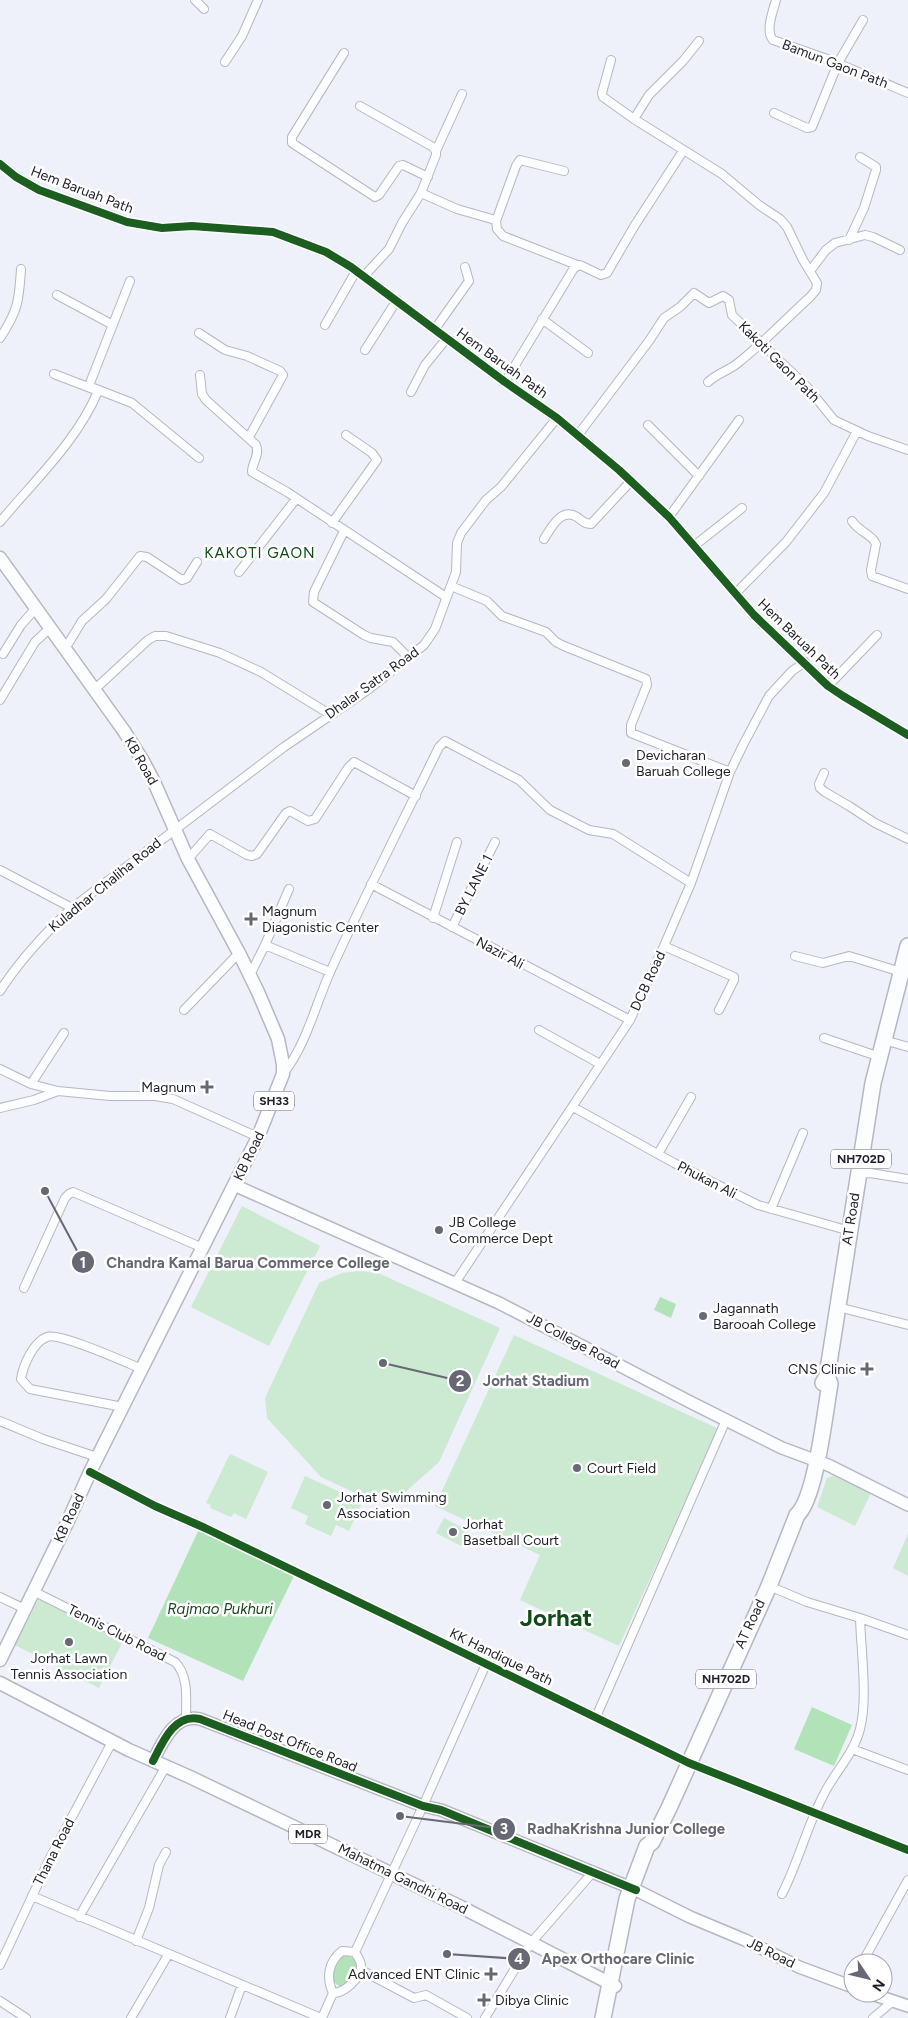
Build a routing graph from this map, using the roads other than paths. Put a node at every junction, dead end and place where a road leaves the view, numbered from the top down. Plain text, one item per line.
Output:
1 (195, 0) edge
2 (258, 0) edge
3 (776, 0) edge
4 (204, 9) dead end
5 (863, 20) dead end
6 (699, 41) dead end
7 (344, 53) dead end
8 (611, 60) dead end
9 (225, 62) dead end
10 (838, 64) junction
11 (908, 93) edge
12 (462, 94) dead end
13 (360, 106) dead end
14 (774, 113) dead end
15 (634, 119) junction
16 (436, 151) junction
17 (683, 151) junction
18 (860, 157) dead end
19 (0, 164) edge
20 (564, 171) dead end
21 (428, 177) junction
22 (421, 193) junction
23 (496, 221) junction
24 (849, 240) junction
25 (900, 250) dead end
26 (577, 265) junction
27 (465, 267) dead end
28 (21, 269) dead end
29 (356, 271) junction
30 (810, 271) junction
31 (364, 276) junction
32 (130, 281) dead end
33 (57, 295) dead end
34 (397, 300) junction
35 (542, 319) junction
36 (113, 325) junction
37 (325, 325) dead end
38 (435, 329) junction
39 (199, 333) dead end
40 (0, 338) edge
41 (447, 338) junction
42 (760, 343) junction
43 (365, 350) dead end
44 (588, 353) dead end
45 (54, 374) dead end
46 (200, 375) dead end
47 (505, 382) junction
48 (708, 382) dead end
49 (96, 390) junction
50 (411, 392) dead end
51 (557, 418) junction
52 (739, 420) dead end
53 (648, 425) dead end
54 (856, 431) junction
55 (346, 435) dead end
56 (578, 435) junction
57 (249, 437) junction
58 (908, 450) edge
59 (199, 458) dead end
60 (698, 476) junction
61 (631, 481) junction
62 (296, 499) junction
63 (742, 508) dead end
64 (668, 516) junction
65 (852, 521) dead end
66 (0, 522) edge
67 (332, 523) junction
68 (344, 531) junction
69 (544, 539) dead end
70 (694, 546) junction
71 (0, 558) edge
72 (197, 562) dead end
73 (239, 572) dead end
74 (451, 586) junction
75 (908, 589) edge
76 (735, 594) junction
77 (446, 597) junction
78 (36, 608) junction
79 (50, 628) junction
80 (877, 635) dead end
81 (64, 650) junction
82 (3, 654) dead end
83 (409, 658) junction
84 (805, 662) junction
85 (828, 686) junction
86 (94, 690) junction
87 (0, 700) edge
88 (331, 715) junction
89 (908, 735) edge
90 (730, 772) junction
91 (824, 772) dead end
92 (416, 796) junction
93 (175, 828) junction
94 (908, 839) edge
95 (457, 842) dead end
96 (495, 842) dead end
97 (188, 859) junction
98 (0, 870) edge
99 (691, 883) junction
100 (371, 884) junction
101 (289, 888) dead end
102 (72, 908) junction
103 (434, 918) junction
104 (452, 927) junction
105 (265, 945) junction
106 (664, 946) junction
107 (908, 946) edge
108 (239, 953) junction
109 (795, 956) dead end
110 (330, 972) junction
111 (901, 972) junction
112 (250, 975) junction
113 (3, 980) edge
114 (0, 991) edge
115 (184, 1010) dead end
116 (719, 1010) dead end
117 (630, 1020) junction
118 (539, 1030) dead end
119 (64, 1033) dead end
120 (824, 1038) dead end
121 (884, 1040) junction
122 (908, 1047) edge
123 (880, 1057) junction
124 (600, 1064) junction
125 (0, 1069) edge
126 (283, 1074) junction
127 (31, 1084) junction
128 (58, 1091) junction
129 (691, 1097) dead end
130 (573, 1107) junction
131 (0, 1108) edge
132 (803, 1133) dead end
133 (258, 1138) junction
134 (658, 1154) junction
135 (858, 1174) junction
136 (908, 1179) edge
137 (234, 1185) junction
138 (771, 1209) junction
139 (850, 1231) junction
140 (203, 1248) junction
141 (455, 1284) junction
142 (24, 1288) dead end
143 (838, 1307) junction
144 (908, 1326) edge
145 (142, 1369) junction
146 (123, 1407) junction
147 (726, 1420) junction
148 (0, 1421) edge
149 (97, 1457) junction
150 (815, 1460) junction
151 (90, 1472) junction
152 (908, 1505) edge
153 (768, 1586) junction
154 (33, 1591) junction
155 (0, 1598) edge
156 (25, 1609) junction
157 (860, 1618) junction
158 (908, 1635) edge
159 (0, 1660) edge
160 (486, 1664) junction
161 (0, 1683) edge
162 (596, 1717) junction
163 (186, 1718) junction
164 (112, 1742) junction
165 (852, 1749) junction
166 (153, 1760) junction
167 (689, 1763) junction
168 (166, 1766) junction
169 (908, 1770) edge
170 (423, 1806) junction
171 (814, 1814) junction
172 (908, 1850) edge
173 (166, 1852) dead end
174 (390, 1874) junction
175 (591, 1874) junction
176 (908, 1880) edge
177 (633, 1891) junction
178 (782, 1894) dead end
179 (32, 1896) junction
180 (79, 1917) junction
181 (136, 1940) junction
182 (530, 1944) junction
183 (355, 1952) junction
184 (868, 1953) edge
185 (168, 1954) junction
186 (0, 1965) edge
187 (361, 1970) junction
188 (843, 1981) edge
189 (242, 1985) junction
190 (612, 1985) junction
191 (333, 1993) junction
192 (0, 2001) edge
193 (893, 2001) edge
194 (891, 2003) edge
195 (908, 2006) edge
196 (26, 2018) edge
197 (131, 2018) edge
198 (230, 2018) edge
199 (322, 2018) edge
200 (468, 2018) edge
201 (485, 2018) edge
202 (603, 2018) edge
203 (609, 2018) edge
204 (873, 2018) edge

1 - 4 street
2 - 9 street
3 - 10 street, Bamun Gaon Path
5 - 10 street
6 - 15 street
7 - 21 street
8 - 15 street
10 - 11 street, Bamun Gaon Path
10 - 14 street
12 - 16 street
13 - 16 street
15 - 17 street
16 - 21 street
17 - 26 street
17 - 30 street
18 - 24 street
19 - 29 street, Hem Baruah Path
20 - 23 street
21 - 22 street
22 - 23 street
22 - 31 street
23 - 26 street
24 - 25 street
24 - 30 street
26 - 35 street
27 - 38 street
28 - 40 street
29 - 31 street, Hem Baruah Path
29 - 37 street
30 - 42 street
31 - 34 street, Hem Baruah Path
32 - 36 street
33 - 36 street
34 - 38 street, Hem Baruah Path
34 - 43 street
35 - 44 street
35 - 47 street
36 - 49 street
38 - 41 street, Hem Baruah Path
39 - 57 street
41 - 47 street, Hem Baruah Path
41 - 50 street
42 - 48 street
42 - 54 street, Kakoti Gaon Path
42 - 56 street, Kakoti Gaon Path
45 - 49 street
46 - 57 street
47 - 51 street, Hem Baruah Path
49 - 59 street
49 - 66 street
51 - 56 street, Hem Baruah Path
51 - 74 street, Dhalar Satra Road
52 - 60 street
53 - 60 street
54 - 58 street, Kakoti Gaon Path
54 - 76 street
55 - 67 street
56 - 61 street, Hem Baruah Path
57 - 62 street
60 - 64 street
61 - 64 street, Hem Baruah Path
61 - 69 street
62 - 67 street
62 - 73 street
63 - 70 street
64 - 70 street, Hem Baruah Path
65 - 75 street
67 - 68 street
68 - 77 street
68 - 83 street
70 - 76 street, Hem Baruah Path
71 - 78 main road, KB Road / SH33
72 - 81 street
74 - 77 street, Dhalar Satra Road
74 - 90 street
76 - 84 street, Hem Baruah Path
77 - 83 street, Dhalar Satra Road
78 - 79 main road, KB Road / SH33
78 - 82 street
79 - 81 main road, KB Road / SH33
79 - 87 street
80 - 85 street
81 - 86 main road, KB Road / SH33
83 - 88 street, Dhalar Satra Road
84 - 85 street, Hem Baruah Path
84 - 90 street, DCB Road
85 - 89 street, Hem Baruah Path
86 - 88 street
86 - 93 main road, KB Road / SH33
88 - 93 street, Dhalar Satra Road
90 - 99 street, DCB Road
91 - 94 street
92 - 97 street
92 - 99 street
92 - 100 street
93 - 97 main road, KB Road / SH33
93 - 102 street, Kuladhar Chaliha Road
95 - 103 street
96 - 104 street, BY LANE 1
97 - 108 main road, KB Road / SH33
98 - 102 street
99 - 106 street, DCB Road
100 - 103 street, Nazir Ali
100 - 110 street
101 - 105 street
102 - 113 street, Kuladhar Chaliha Road
103 - 104 street, Nazir Ali
104 - 117 street, Nazir Ali
105 - 110 street
105 - 112 street
106 - 116 street
106 - 117 street, DCB Road
107 - 111 highway, AT Road / NH702D
108 - 112 main road, KB Road / SH33
108 - 115 street
109 - 111 street
110 - 126 street
111 - 121 highway, AT Road / NH702D
112 - 126 main road, KB Road / SH33
113 - 114 street, Kuladhar Chaliha Road
117 - 124 street, DCB Road
118 - 124 street
119 - 127 street
120 - 123 street
121 - 122 street
121 - 123 highway, AT Road / NH702D
123 - 135 highway, AT Road / NH702D
124 - 130 street, DCB Road
125 - 127 street
126 - 133 main road, KB Road / SH33
127 - 128 street
128 - 131 street
128 - 133 street
129 - 134 street
130 - 134 street, Phukan Ali
130 - 141 street, DCB Road
132 - 138 street
133 - 137 main road, KB Road / SH33
134 - 138 street, Phukan Ali
135 - 136 street
135 - 139 highway, AT Road / NH702D
137 - 140 main road, KB Road / SH33
137 - 141 street, JB College Road
138 - 139 street, Phukan Ali
139 - 143 highway, AT Road / NH702D
140 - 142 street
140 - 145 main road, KB Road / SH33
141 - 147 street, JB College Road
143 - 144 street
143 - 150 highway, AT Road / NH702D
145 - 146 main road, KB Road / SH33
145 - 146 street
146 - 149 main road, KB Road / SH33
147 - 150 street, JB College Road
147 - 162 street
148 - 149 street
149 - 151 main road, KB Road / SH33
150 - 152 street, JB College Road
150 - 153 highway, AT Road / NH702D
151 - 154 main road, KB Road / SH33
151 - 160 street, KK Handique Path
153 - 157 street
153 - 167 highway, AT Road / NH702D
154 - 156 main road, KB Road / SH33
154 - 163 street, Tennis Club Road
155 - 156 street
156 - 159 main road, KB Road / SH33
157 - 158 street
157 - 165 street
160 - 162 street, KK Handique Path
160 - 170 street
161 - 164 main road, Mahatma Gandhi Road / MDR
162 - 167 street, KK Handique Path
163 - 166 street
163 - 170 street, Head Post Office Road
164 - 166 main road, Mahatma Gandhi Road / MDR
164 - 179 street, Thana Road
165 - 169 street
165 - 171 street
166 - 168 main road, Mahatma Gandhi Road / MDR
167 - 171 street, KK Handique Path
167 - 177 highway, AT Road / NH702D
168 - 174 main road, Mahatma Gandhi Road / MDR
168 - 180 street
170 - 174 street
170 - 175 street, Head Post Office Road
171 - 172 street, KK Handique Path
171 - 178 street
173 - 181 street
174 - 182 main road, Mahatma Gandhi Road / MDR
174 - 183 street
175 - 177 street, Head Post Office Road
175 - 182 street
176 - 184 street
177 - 188 street, JB Road
177 - 190 highway, AT Road / NH702D
179 - 180 street
179 - 186 street, Thana Road
180 - 181 street
181 - 185 street
182 - 190 main road, Mahatma Gandhi Road / MDR
182 - 201 street
183 - 187 street
183 - 191 street
185 - 189 street
185 - 197 street
187 - 191 street
187 - 200 street
189 - 198 street
189 - 199 street
190 - 202 highway, AT Road / NH702D
190 - 203 highway, AT Road / NH702D
191 - 199 street
192 - 196 street
193 - 195 street
194 - 204 street

